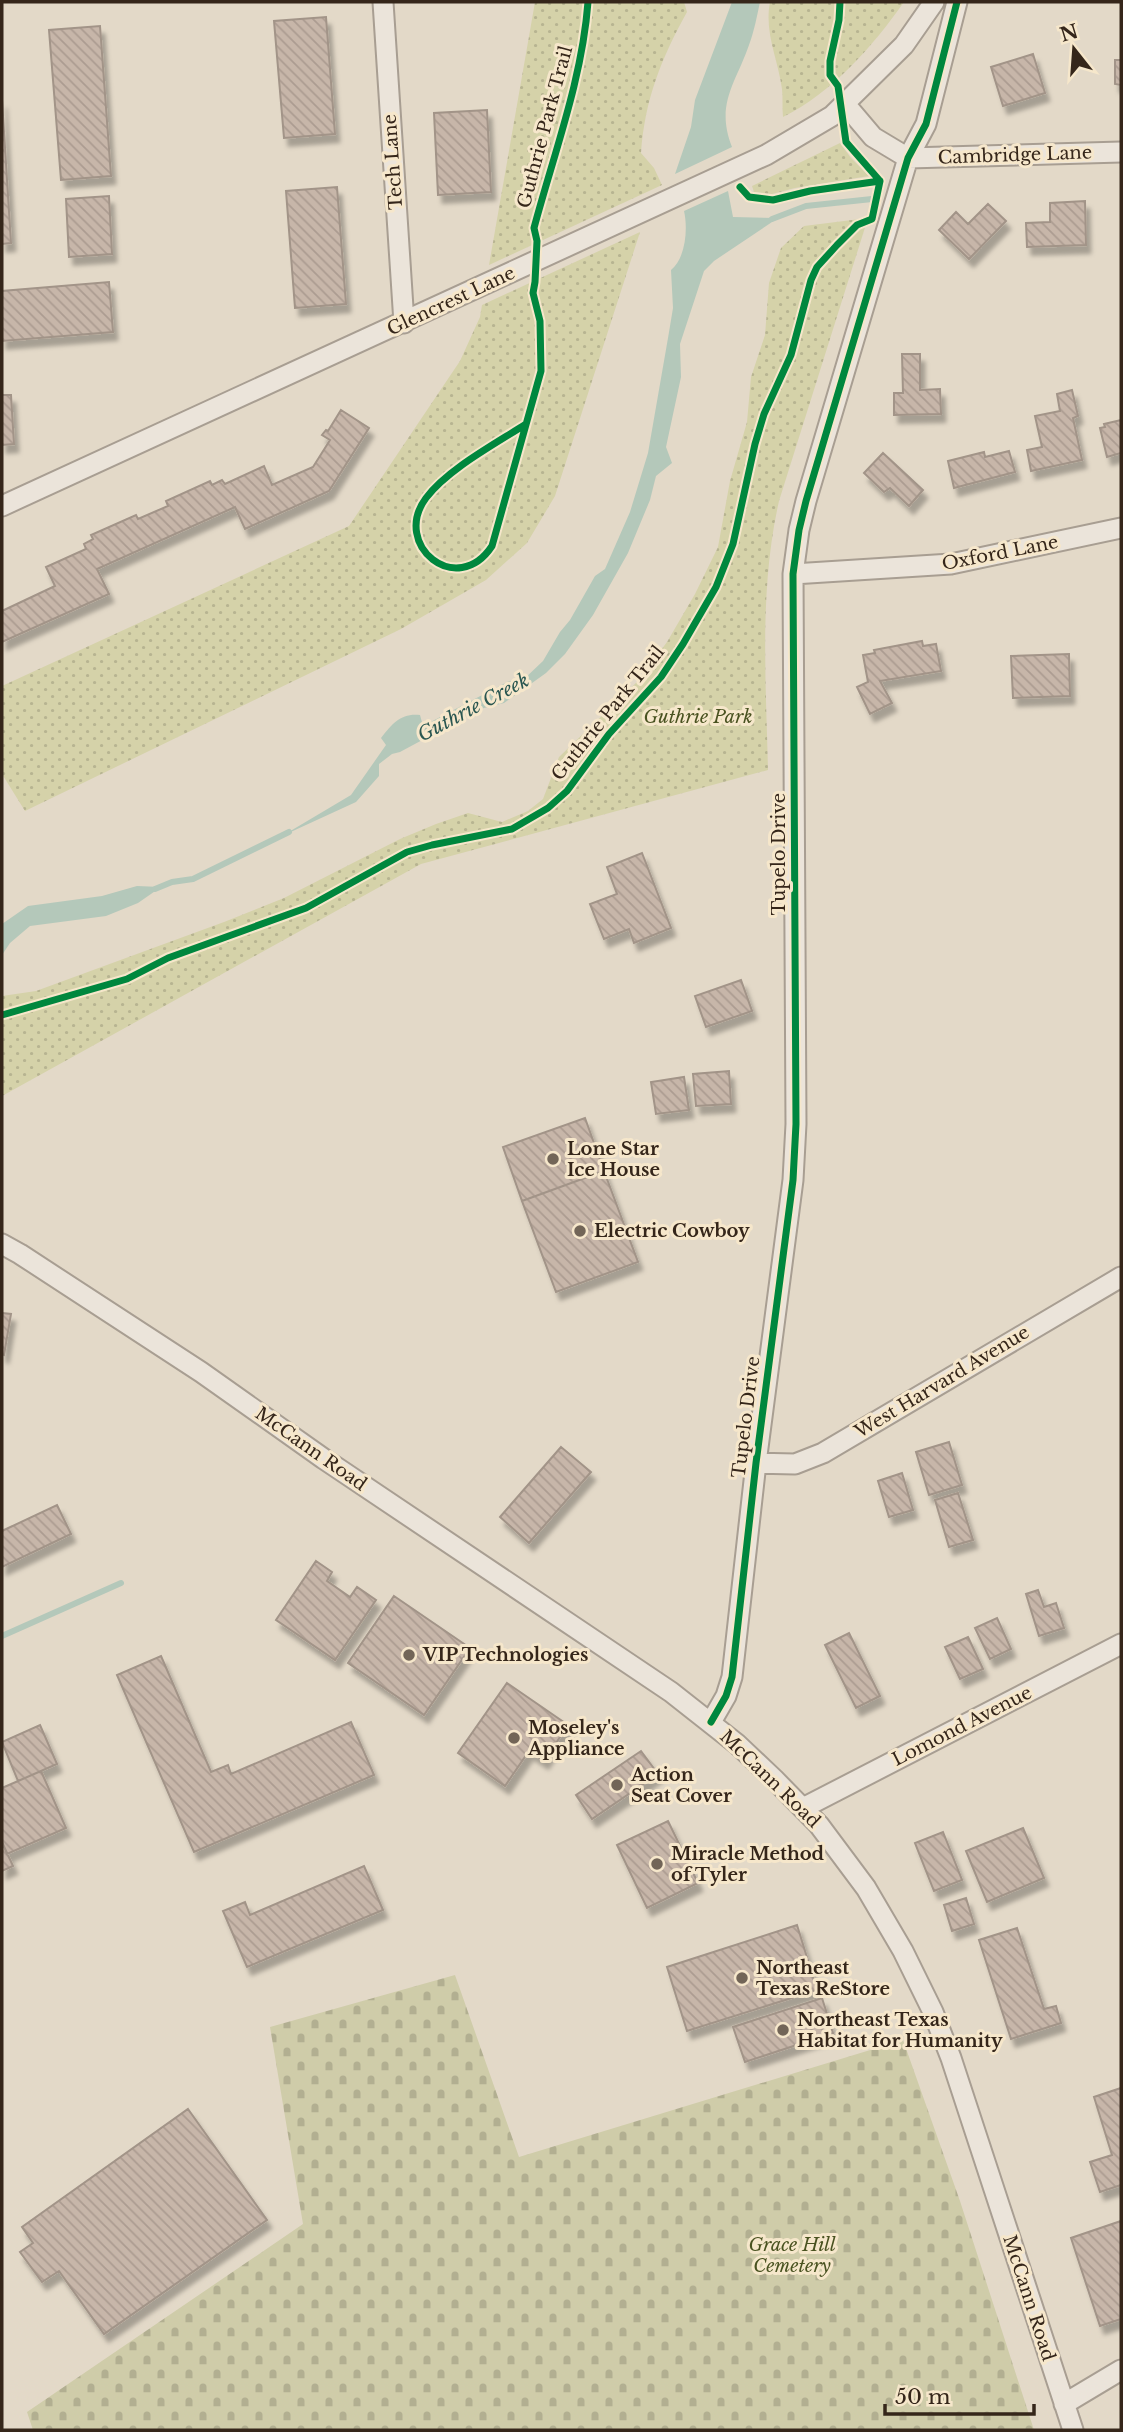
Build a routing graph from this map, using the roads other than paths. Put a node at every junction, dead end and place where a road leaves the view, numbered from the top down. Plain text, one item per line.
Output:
1 (383, 2) edge
2 (934, 2) edge
3 (957, 2) edge
4 (845, 104) junction
5 (1121, 152) edge
6 (908, 158) junction
7 (404, 323) junction
8 (2, 506) edge
9 (1121, 528) edge
10 (793, 574) junction
11 (2, 1244) edge
12 (1121, 1276) edge
13 (756, 1463) junction
14 (1121, 1644) edge
15 (710, 1722) junction
16 (803, 1808) junction
17 (1121, 2370) edge
18 (1064, 2404) junction
19 (1073, 2430) edge

1 - 7 street, Tech Lane
2 - 4 street, Glencrest Lane
3 - 6 street, Tupelo Drive
4 - 6 street
4 - 7 street, Glencrest Lane
5 - 6 street, Cambridge Lane
6 - 10 street, Tupelo Drive
7 - 8 street, Glencrest Lane
9 - 10 street, Oxford Lane
10 - 13 street, Tupelo Drive
11 - 15 street, McCann Road
12 - 13 street, West Harvard Avenue
13 - 15 street, Tupelo Drive
14 - 16 street, Lomond Avenue
15 - 16 street, McCann Road
16 - 18 street, McCann Road
17 - 18 street
18 - 19 street, McCann Road

